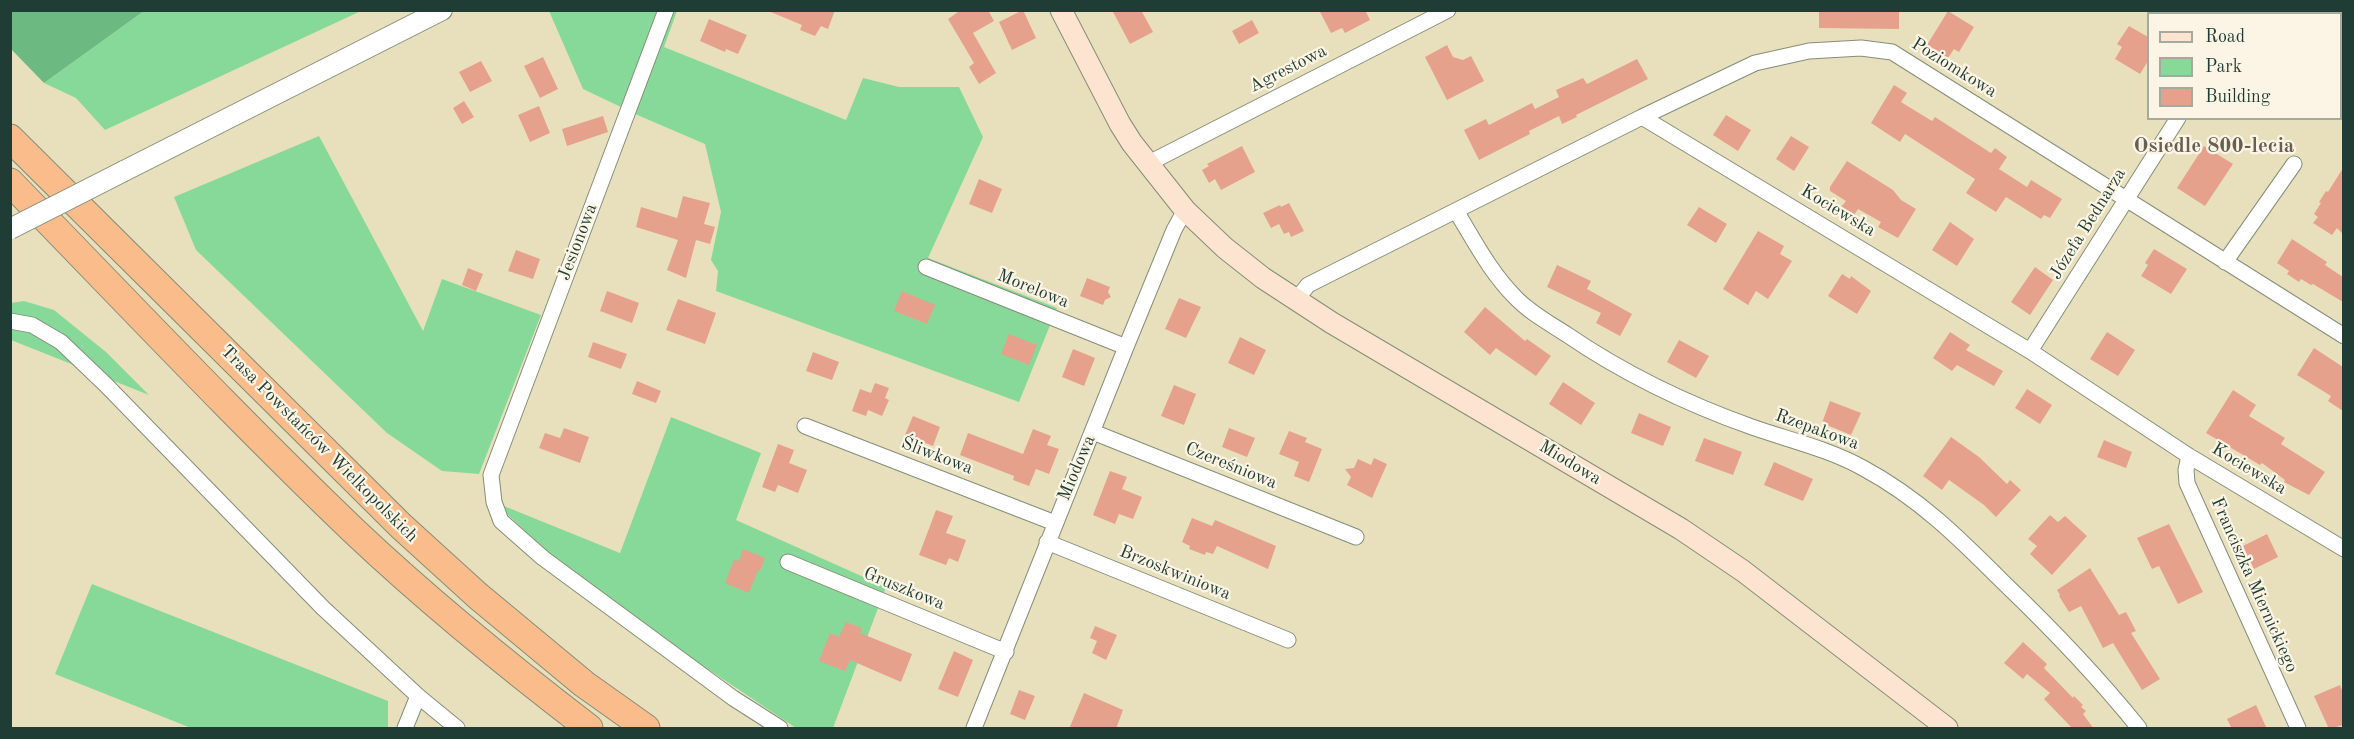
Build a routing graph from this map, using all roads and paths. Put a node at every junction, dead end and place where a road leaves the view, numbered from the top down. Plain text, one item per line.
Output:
1 (442, 10) edge
2 (666, 10) edge
3 (1061, 10) edge
4 (1448, 10) edge
5 (1642, 117) junction
6 (2177, 120) edge
7 (10, 138) edge
8 (1146, 164) junction
9 (2294, 164) dead end
10 (10, 182) edge
11 (2127, 199) junction
12 (1185, 210) junction
13 (1456, 211) junction
14 (10, 230) edge
15 (2225, 262) junction
16 (926, 267) dead end
17 (1297, 299) junction
18 (10, 321) edge
19 (2343, 336) edge
20 (1126, 346) junction
21 (2030, 351) junction
22 (805, 426) dead end
23 (1093, 432) junction
24 (2189, 456) junction
25 (1055, 523) junction
26 (1356, 537) dead end
27 (1047, 542) junction
28 (2343, 549) edge
29 (788, 562) dead end
30 (1288, 640) dead end
31 (1006, 652) junction
32 (418, 696) junction
33 (405, 729) edge
34 (457, 729) edge
35 (589, 729) edge
36 (646, 729) edge
37 (780, 729) edge
38 (974, 729) edge
39 (1947, 729) edge
40 (2139, 729) edge
41 (2298, 729) edge

1 - 14 street, bridge
2 - 37 street, Jesionowa
3 - 8 main road, Miodowa
4 - 8 street, Agrestowa
5 - 11 street, Poziomkowa
5 - 13 street
5 - 21 street, Kociewska
6 - 11 street, Józefa Bednarza
7 - 36 highway, Trasa Powstańców Wielkopolskich
8 - 12 main road, Miodowa
9 - 15 street
10 - 35 highway, Trasa Powstańców Wielkopolskich
11 - 15 street, Poziomkowa
11 - 21 street, Józefa Bednarza
12 - 17 main road, Miodowa
12 - 20 street, Miodowa
13 - 17 street
13 - 40 street, Rzepakowa
15 - 19 street, Poziomkowa
16 - 20 street, Morelowa
17 - 39 main road, Miodowa
18 - 32 street
20 - 23 street, Miodowa
21 - 24 street, Kociewska
22 - 25 street, Śliwkowa
23 - 25 street, Miodowa
23 - 26 street, Czereśniowa
24 - 28 street, Kociewska
24 - 41 street, Franciszka Miernickiego
25 - 27 street, Miodowa
27 - 30 street, Brzoskwiniowa
27 - 31 street, Miodowa
29 - 31 street, Gruszkowa
31 - 38 street, Miodowa
32 - 33 street
32 - 34 street

